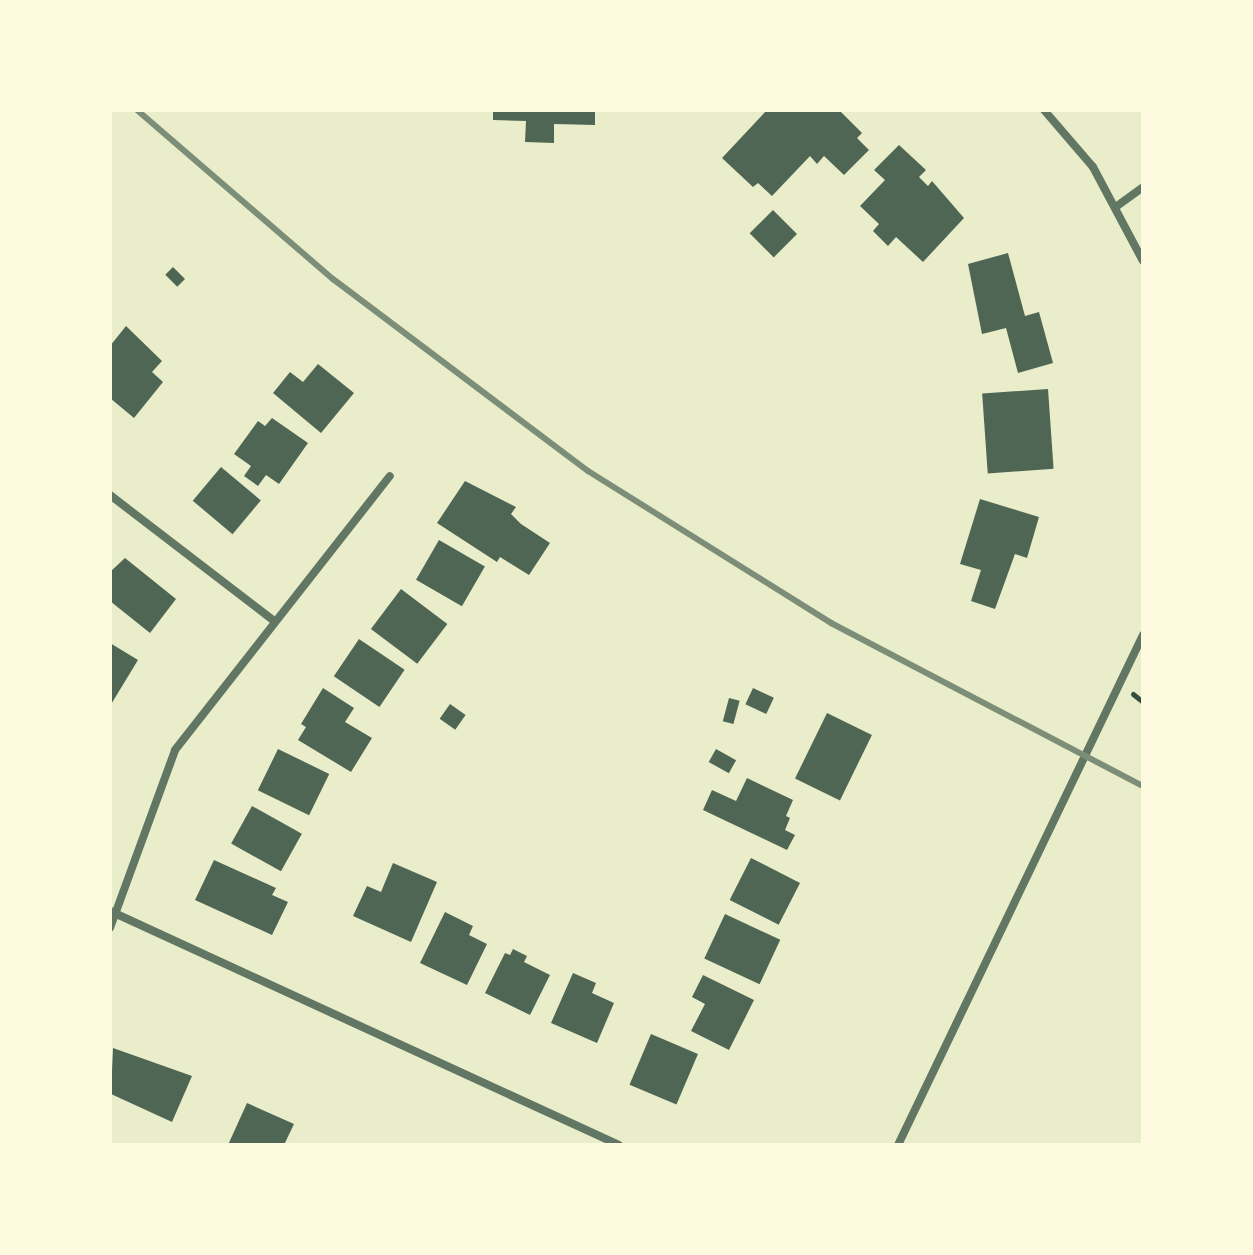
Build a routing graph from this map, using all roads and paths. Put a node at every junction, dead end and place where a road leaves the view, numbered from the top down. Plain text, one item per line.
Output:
1 (1044, 110) edge
2 (1143, 187) edge
3 (1117, 206) junction
4 (1143, 261) edge
5 (390, 476) dead end
6 (110, 495) edge
7 (274, 621) junction
8 (1143, 635) edge
9 (113, 912) edge
10 (110, 928) edge
11 (619, 1145) edge
12 (898, 1145) edge

1 - 3 street
2 - 3 street
3 - 4 street
5 - 7 street
6 - 7 street
7 - 9 street
8 - 12 street
9 - 10 street
9 - 11 street

